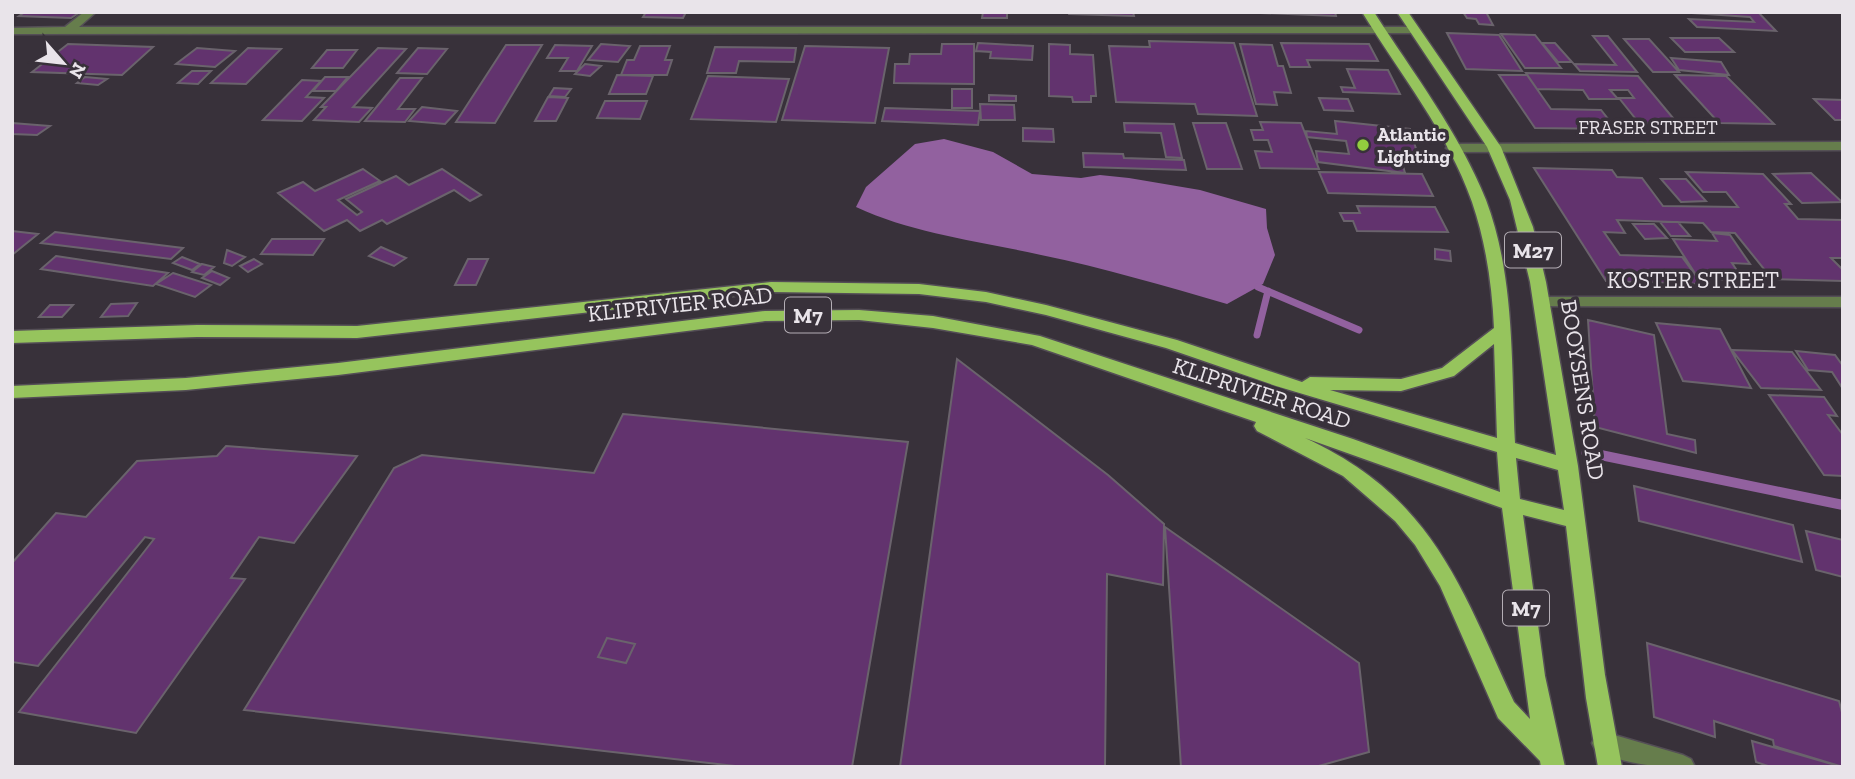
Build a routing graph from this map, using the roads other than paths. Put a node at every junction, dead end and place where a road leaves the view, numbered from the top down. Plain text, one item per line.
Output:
1 (90, 12) edge
2 (1368, 12) edge
3 (1402, 12) edge
4 (1379, 30) junction
5 (1414, 30) junction
6 (12, 31) edge
7 (68, 31) junction
8 (1843, 146) edge
9 (1494, 147) junction
10 (1453, 148) junction
11 (1843, 302) edge
12 (1543, 303) junction
13 (1502, 331) junction
14 (12, 337) edge
15 (1282, 382) junction
16 (12, 392) edge
17 (1199, 397) junction
18 (1506, 449) junction
19 (1569, 466) junction
20 (1512, 504) junction
21 (1575, 521) junction
22 (1604, 743) junction
23 (1551, 761) edge
24 (1610, 767) edge
25 (1683, 767) edge

1 - 7 street
2 - 4 main road, M27
3 - 5 main road, BOOYSENS ROAD / M27
4 - 5 street
4 - 7 street
4 - 10 main road, M27
5 - 9 main road, BOOYSENS ROAD / M27
6 - 7 street
8 - 9 street, FRASER STREET
9 - 10 street, FRASER STREET
9 - 12 main road, BOOYSENS ROAD / M27
10 - 13 main road, M27
11 - 12 street, KOSTER STREET
12 - 19 main road, BOOYSENS ROAD / M27
13 - 15 main road
13 - 18 main road, M27
14 - 15 main road, KLIPRIVIER ROAD / M7
15 - 18 main road, KLIPRIVIER ROAD / M7
16 - 17 main road, KLIPRIVIER ROAD / M7
17 - 20 main road, KLIPRIVIER ROAD / M7
17 - 23 main road
18 - 19 main road, KLIPRIVIER ROAD / M7
18 - 20 main road, M7
19 - 21 main road, BOOYSENS ROAD / M27
20 - 21 main road, KLIPRIVIER ROAD / M7
20 - 23 main road, M7
21 - 22 main road, BOOYSENS ROAD
22 - 24 main road, BOOYSENS ROAD
22 - 25 street

